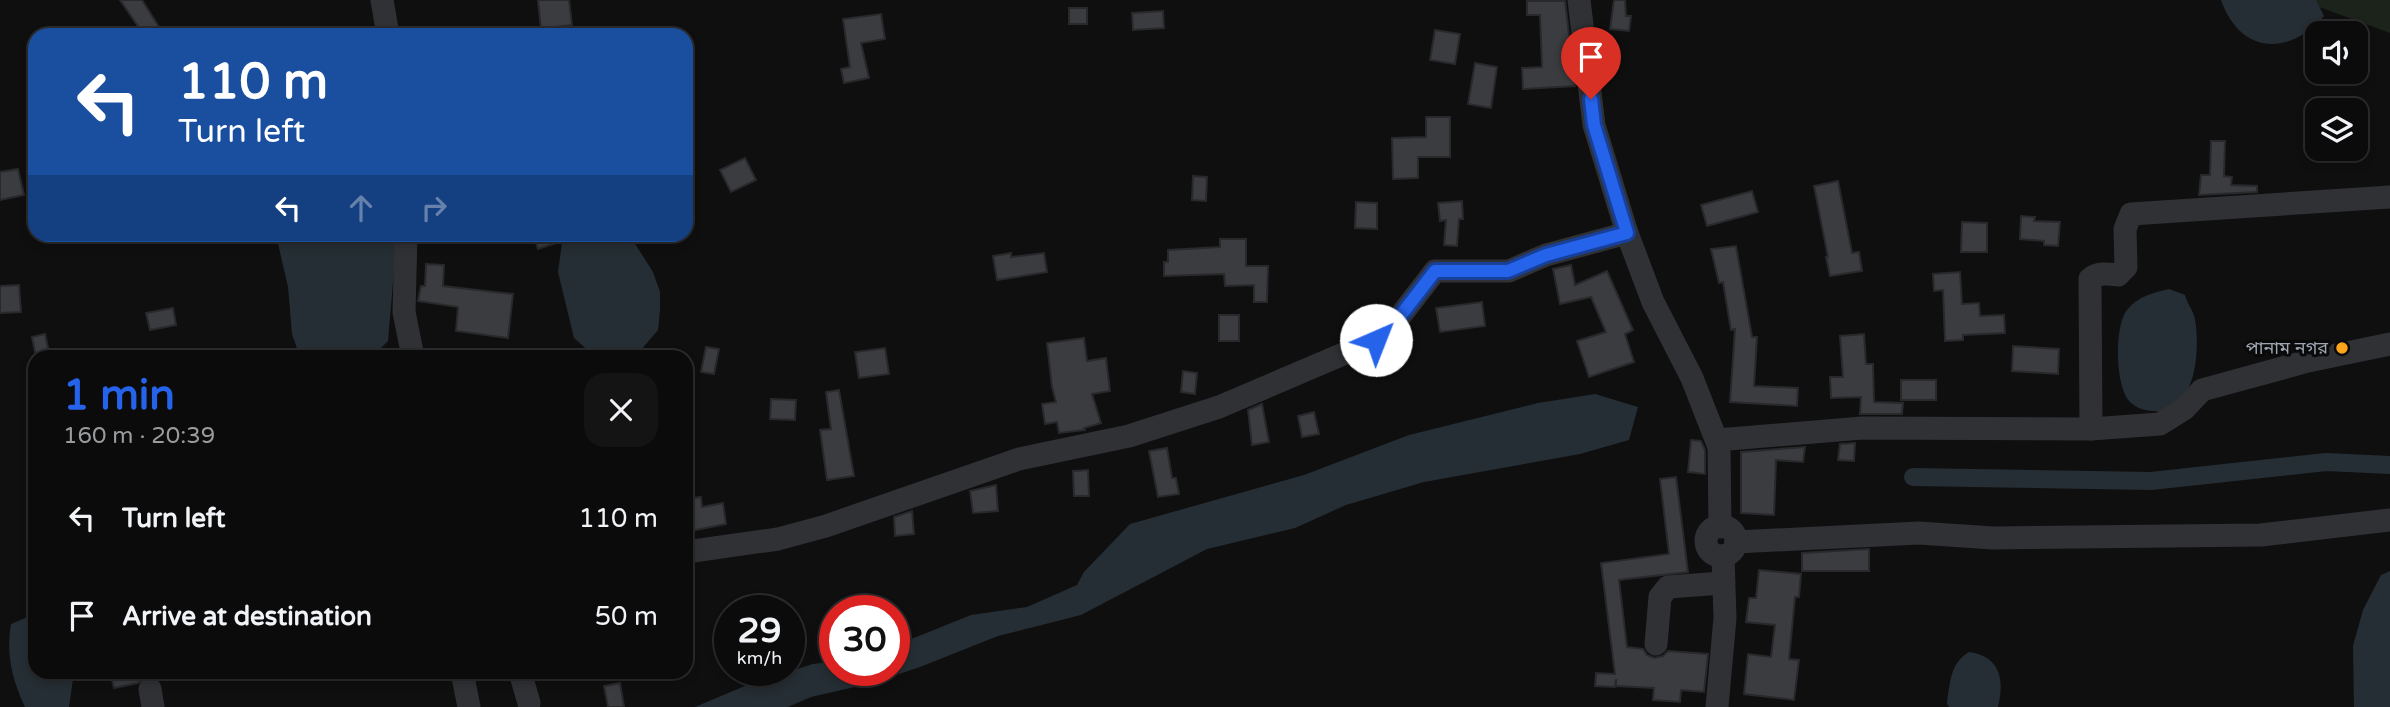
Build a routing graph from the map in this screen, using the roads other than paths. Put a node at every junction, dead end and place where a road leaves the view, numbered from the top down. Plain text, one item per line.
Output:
1 (382, 0) edge
2 (1579, 0) edge
3 (387, 28) edge
4 (2390, 197) edge
5 (1627, 233) junction
6 (406, 242) edge
7 (2390, 344) edge
8 (412, 350) edge
9 (2091, 429) junction
10 (1717, 440) junction
11 (2390, 520) edge
12 (1726, 542) junction
13 (693, 550) edge
14 (1723, 583) junction
15 (1656, 644) dead end
16 (463, 679) edge
17 (522, 679) edge
18 (529, 703) dead end
19 (469, 707) edge
20 (1717, 707) edge

1 - 3 street
2 - 5 street
4 - 9 street
5 - 10 street
5 - 13 street
6 - 8 street
7 - 9 street
9 - 10 street
10 - 12 street
11 - 12 street
12 - 14 street
14 - 15 street
14 - 20 street
16 - 19 street
17 - 18 street

